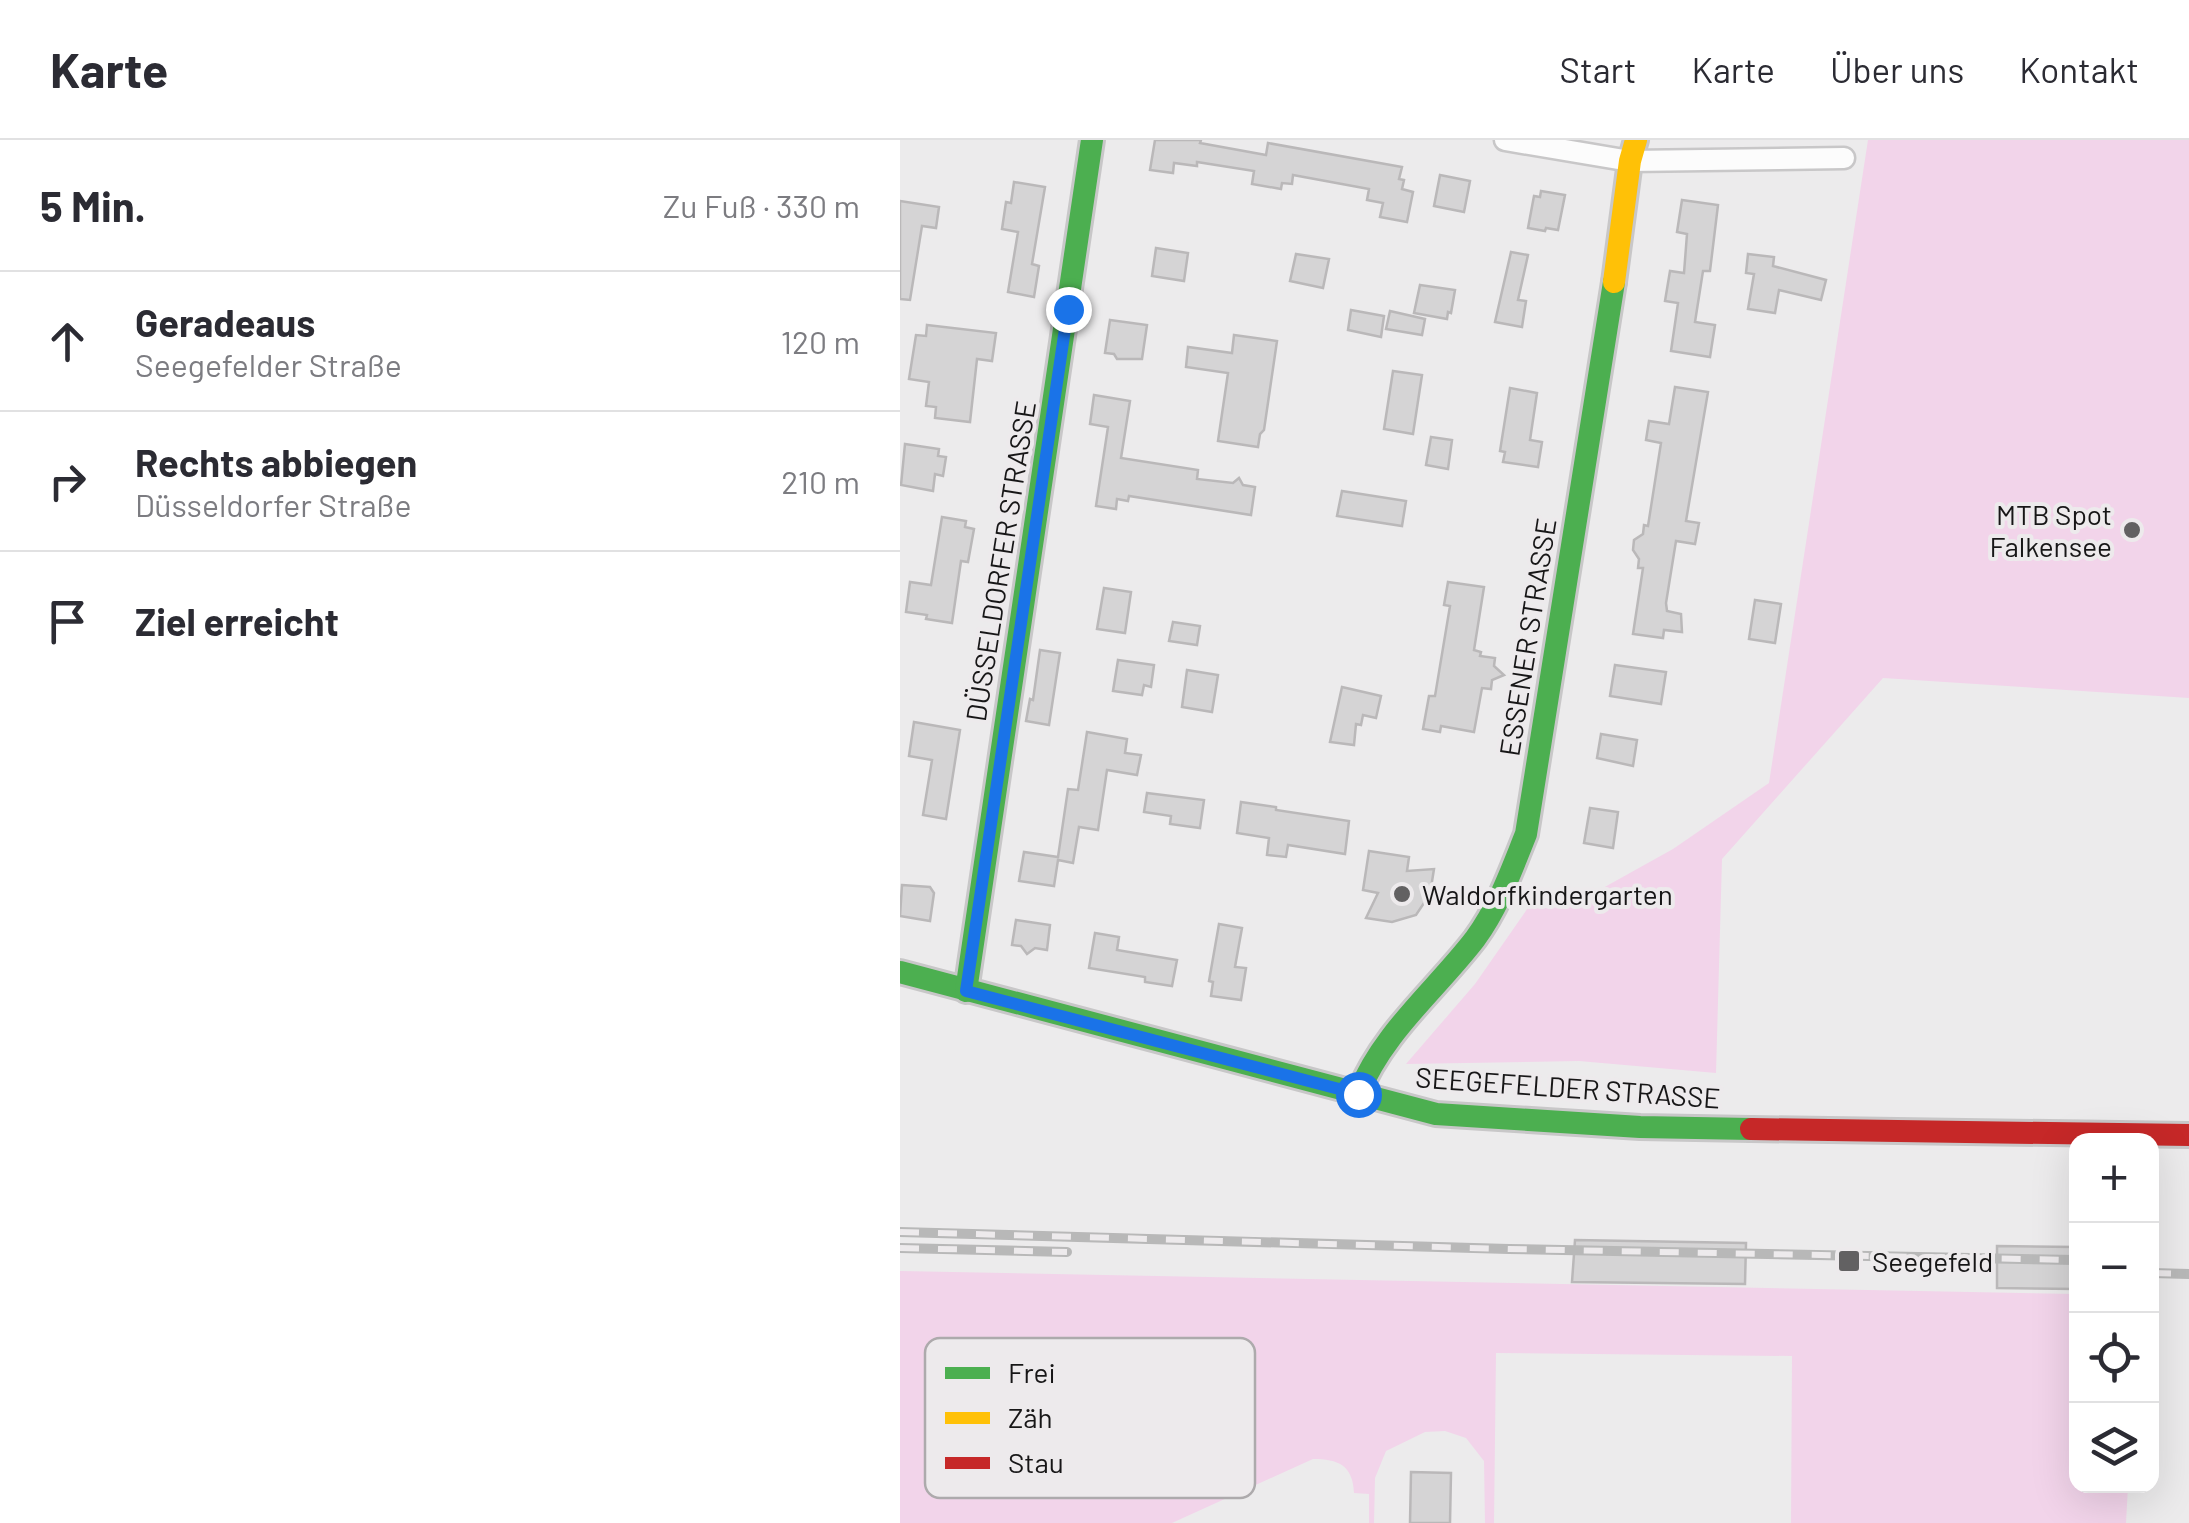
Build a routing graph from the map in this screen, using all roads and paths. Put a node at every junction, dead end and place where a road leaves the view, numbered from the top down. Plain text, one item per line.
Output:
1 (1092, 140) edge
2 (1505, 140) edge
3 (1633, 150) edge
4 (1844, 158) dead end
5 (900, 972) edge
6 (966, 991) junction
7 (1358, 1094) junction
8 (2189, 1135) edge

1 - 6 street, DÜSSELDORFER STRASSE
2 - 3 street
3 - 4 street
3 - 7 street, ESSENER STRASSE
5 - 6 street, SEEGEFELDER STRASSE
6 - 7 street, SEEGEFELDER STRASSE
7 - 8 street, SEEGEFELDER STRASSE

